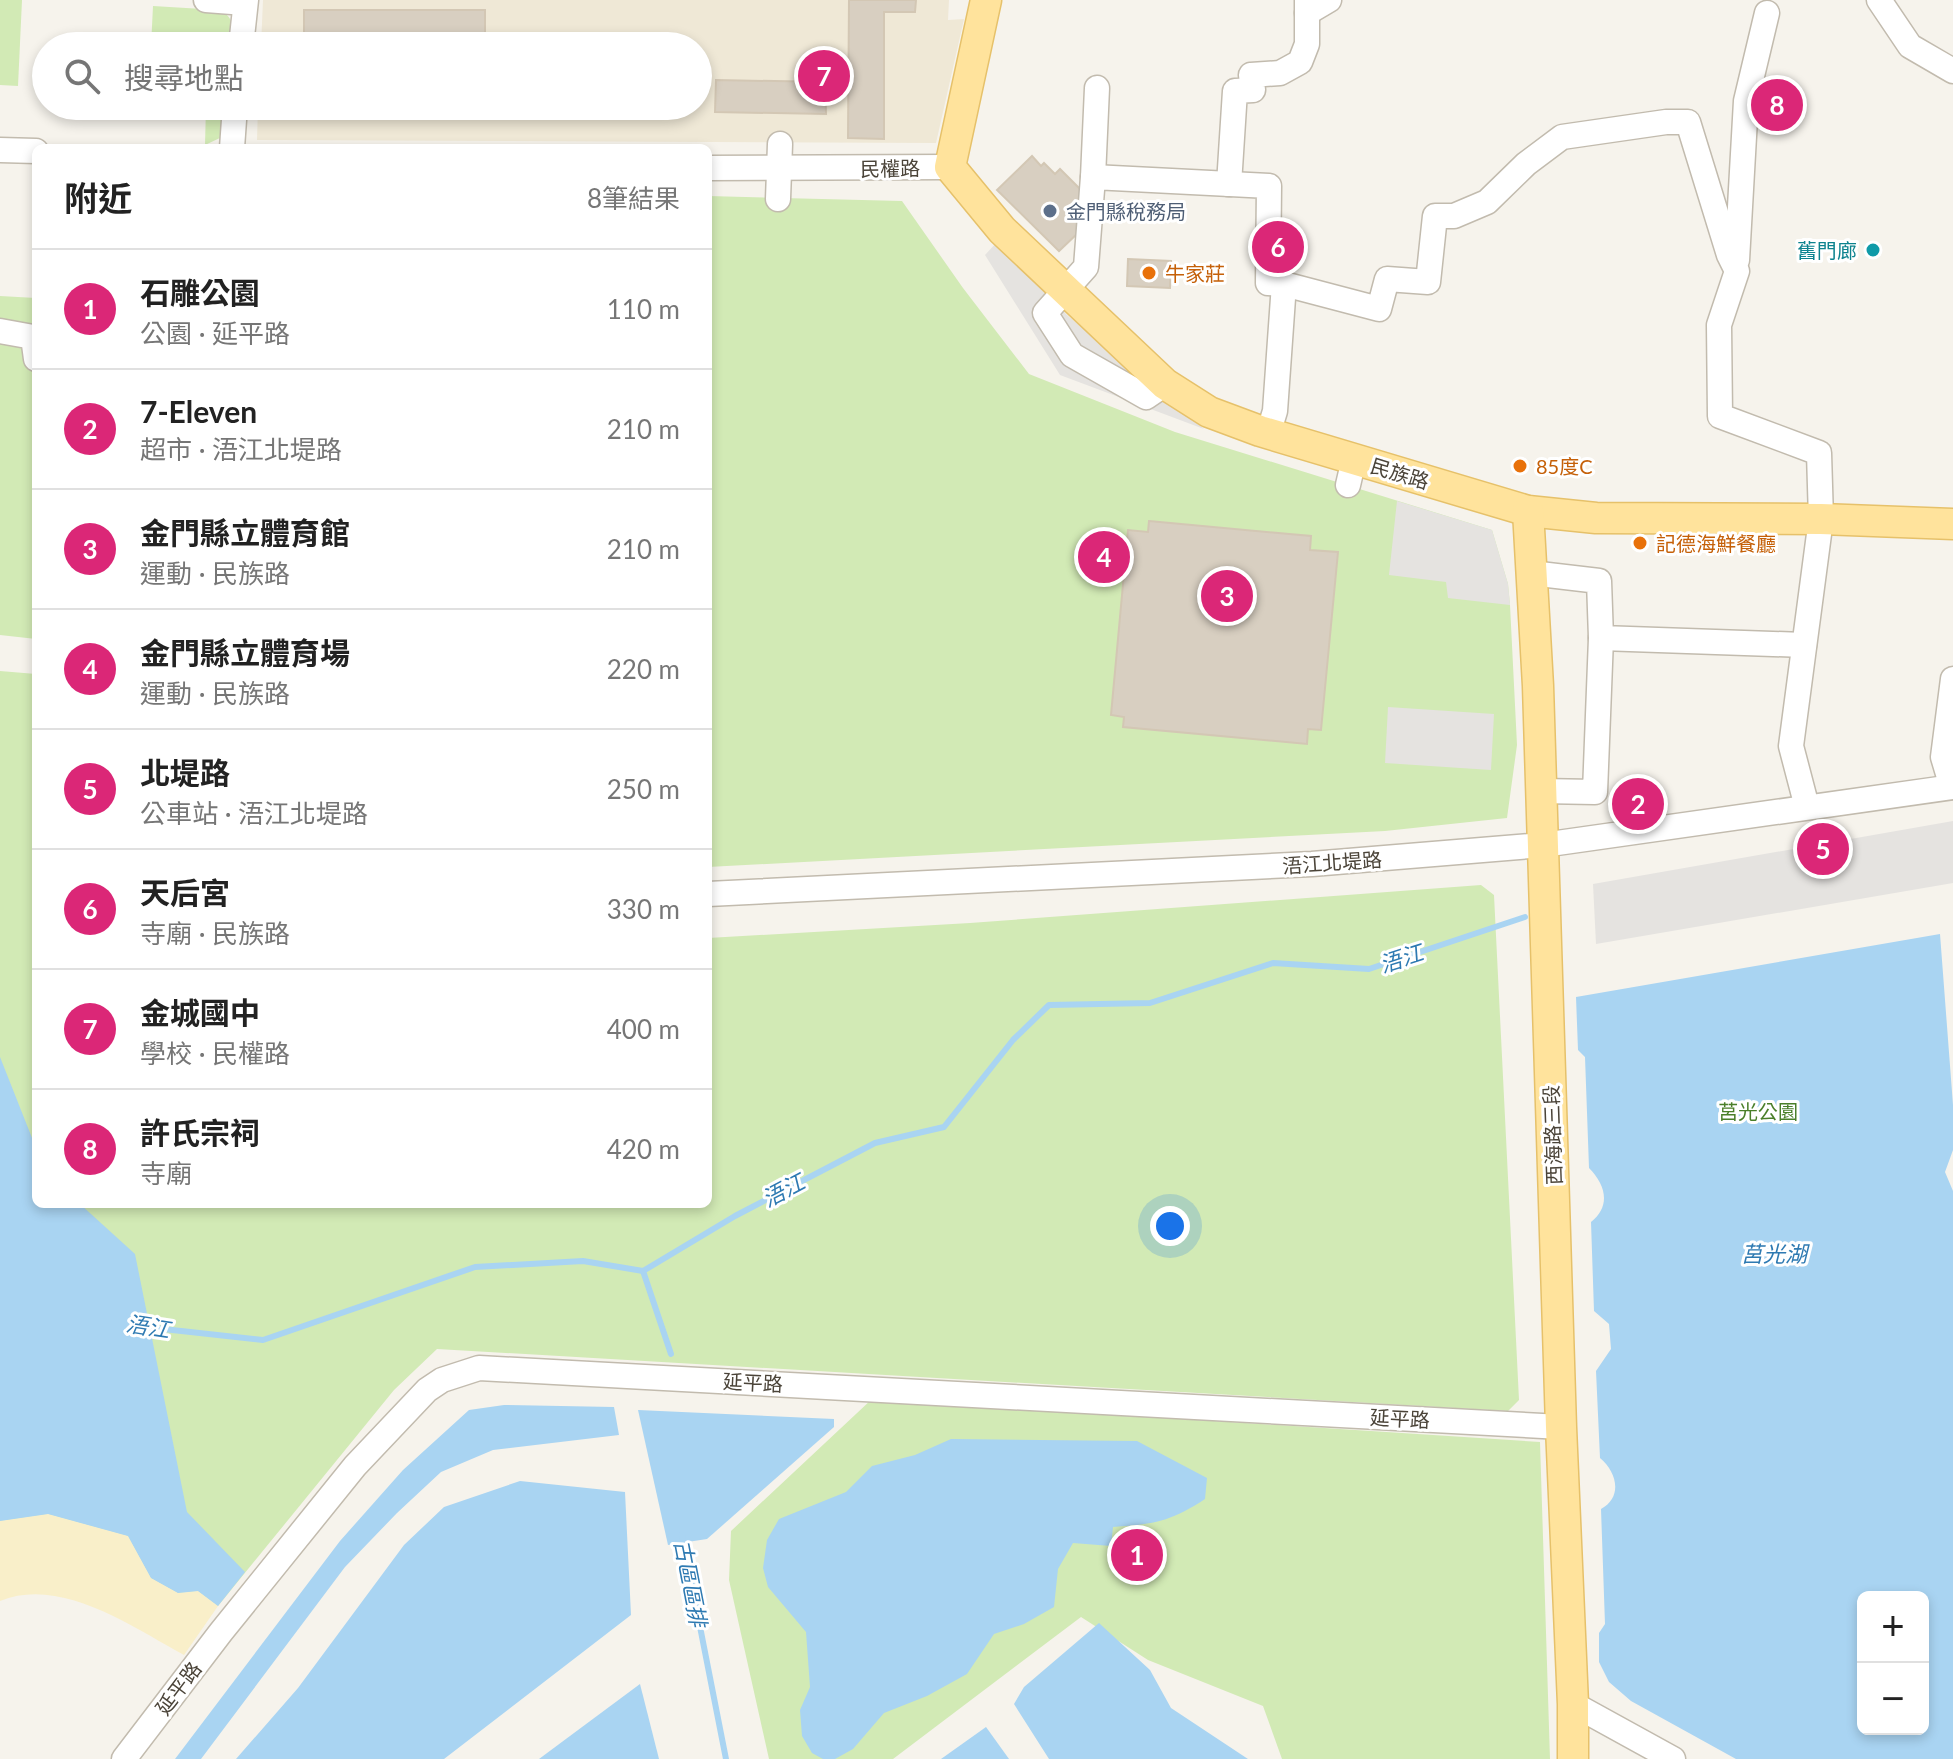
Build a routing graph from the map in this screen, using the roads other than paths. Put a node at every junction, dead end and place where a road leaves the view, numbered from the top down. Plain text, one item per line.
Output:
1 (206, 0) edge
2 (986, 0) edge
3 (1329, 0) edge
4 (1879, 0) edge
5 (245, 1) edge
6 (1307, 6) edge
7 (1767, 13) dead end
8 (242, 32) edge
9 (1953, 71) edge
10 (1097, 88) dead end
11 (234, 120) edge
12 (232, 144) edge
13 (780, 144) dead end
14 (0, 150) edge
15 (32, 151) edge
16 (950, 167) junction
17 (712, 168) edge
18 (780, 169) junction
19 (1093, 177) junction
20 (1229, 184) junction
21 (778, 199) dead end
22 (1737, 271) junction
23 (1284, 284) junction
24 (1065, 290) junction
25 (0, 331) edge
26 (32, 337) edge
27 (1165, 384) junction
28 (1268, 434) junction
29 (1528, 511) junction
30 (1821, 519) junction
31 (1953, 524) edge
32 (1531, 573) junction
33 (1601, 638) junction
34 (1804, 645) junction
35 (1953, 679) edge
36 (1953, 787) edge
37 (1541, 791) junction
38 (1807, 807) junction
39 (1543, 845) junction
40 (712, 894) edge
41 (1561, 1427) junction
42 (1573, 1704) junction
43 (124, 1759) edge
44 (1573, 1759) edge
45 (1673, 1759) edge

1 - 5 street
2 - 16 main road, 民權路
3 - 6 street
4 - 9 street
5 - 8 street
6 - 20 street
7 - 22 street
10 - 19 street
11 - 12 street
13 - 18 street
14 - 15 street
16 - 18 street, 民權路
16 - 24 main road, 民族路
17 - 18 street, 民權路
18 - 21 street
19 - 20 street
19 - 24 street
20 - 23 street
22 - 23 street
22 - 30 street
23 - 28 street
24 - 27 main road, 民族路
24 - 27 street
25 - 26 street
27 - 28 main road, 民族路
28 - 29 main road, 民族路
29 - 30 main road, 民族路
29 - 32 main road, 西海路三段
30 - 31 main road, 民族路
30 - 34 street
32 - 33 street
32 - 37 main road, 西海路三段
33 - 34 street
33 - 37 street
34 - 38 street
35 - 36 street
36 - 38 street, 浯江北堤路
37 - 39 main road, 西海路三段
38 - 39 street, 浯江北堤路
39 - 40 street, 浯江北堤路
39 - 41 main road, 西海路三段
41 - 42 main road, 西海路三段
41 - 43 street, 延平路
42 - 44 main road, 西海路三段
42 - 45 street

